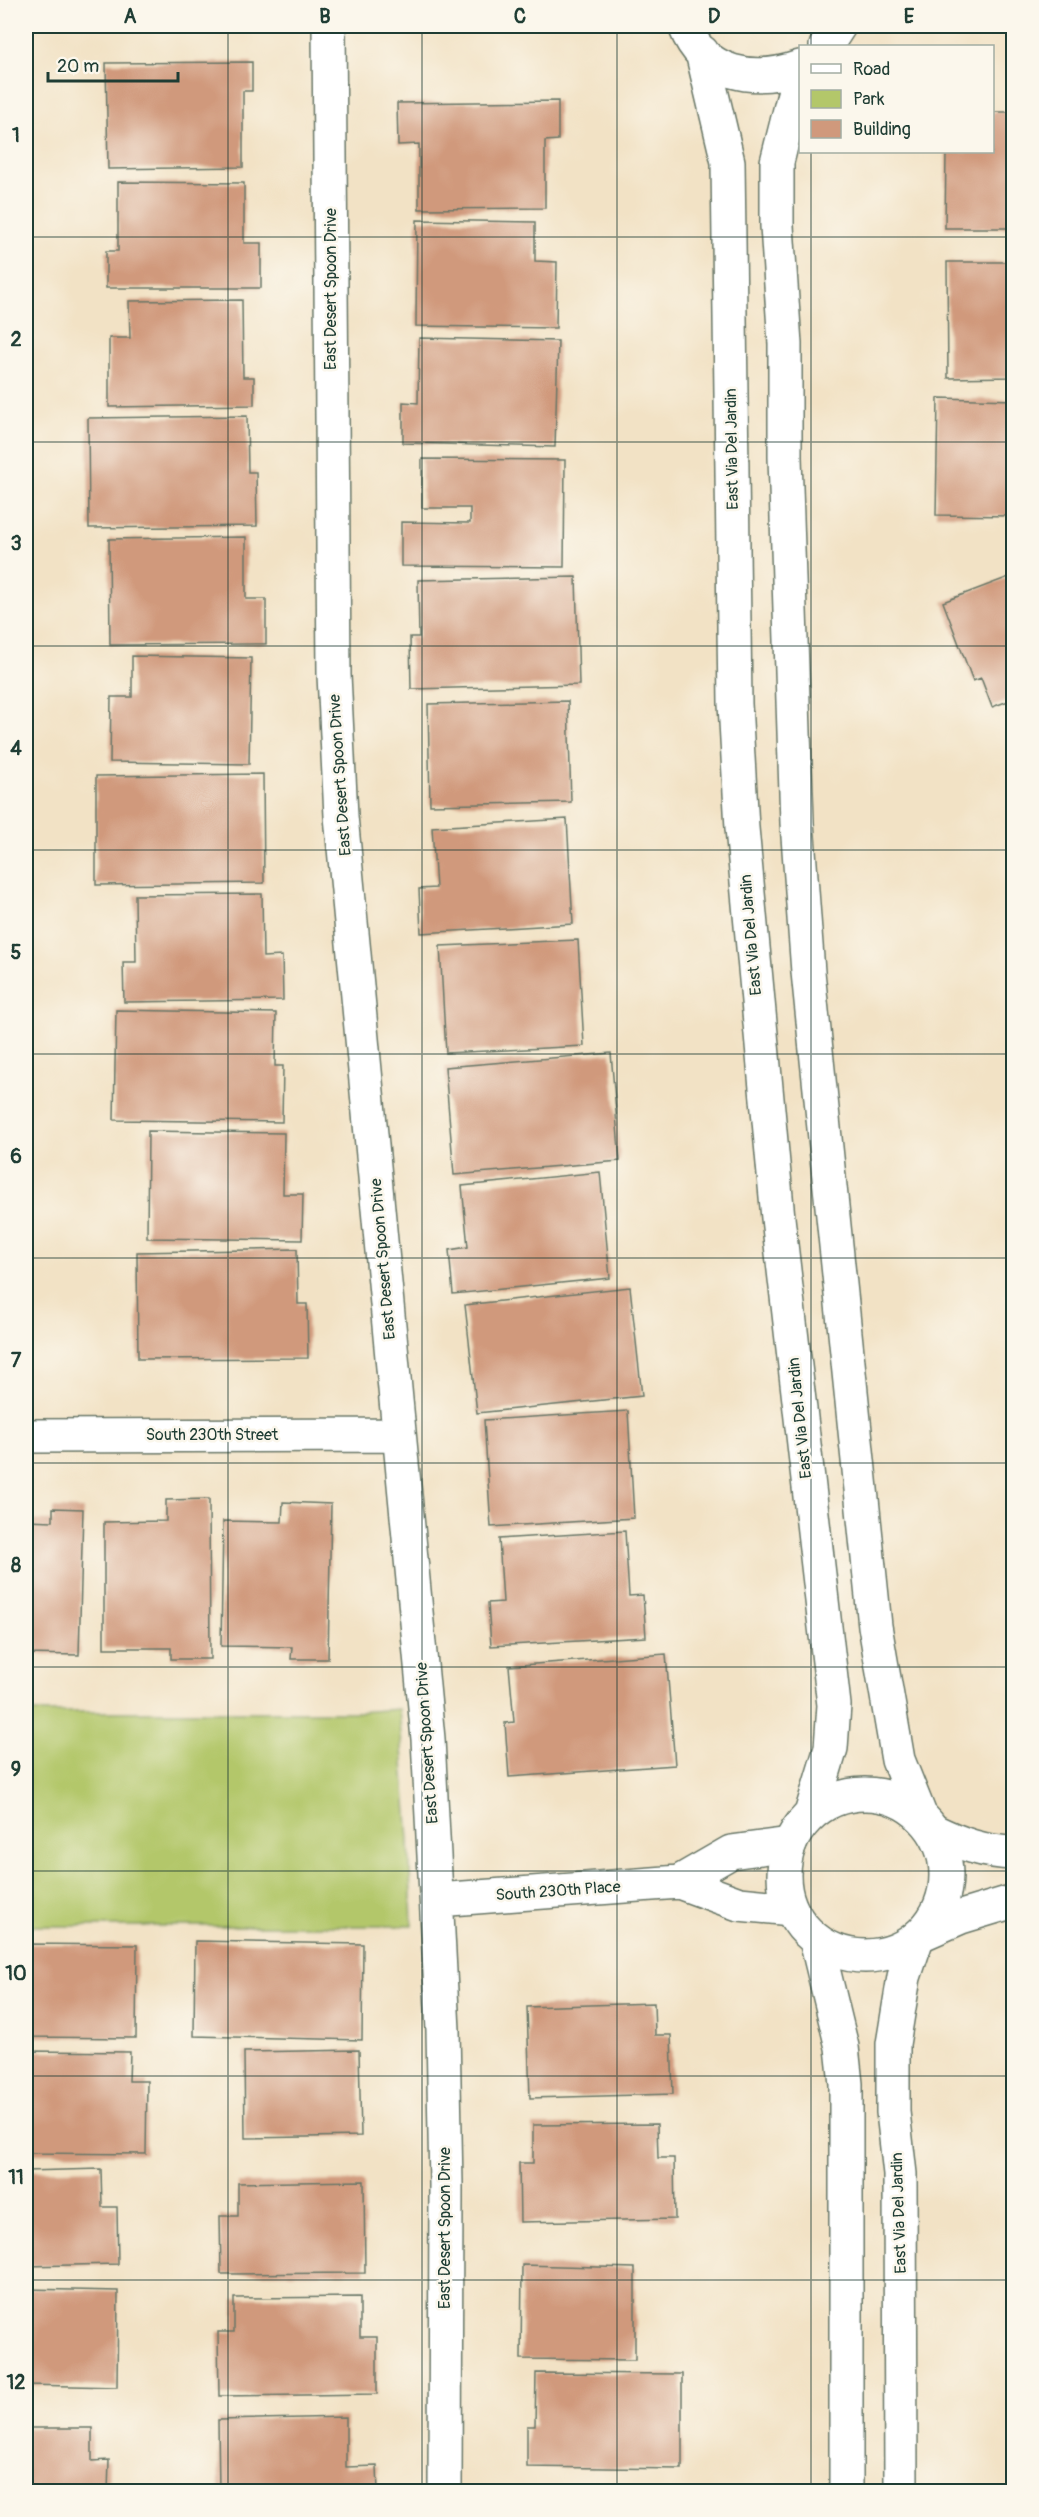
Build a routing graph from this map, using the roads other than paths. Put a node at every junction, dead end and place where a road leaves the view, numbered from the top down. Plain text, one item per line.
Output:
1 (329, 26) edge
2 (686, 34) edge
3 (799, 69) edge
4 (799, 76) edge
5 (399, 1435) junction
6 (26, 1436) edge
7 (811, 1814) junction
8 (927, 1823) junction
9 (790, 1844) junction
10 (1014, 1853) edge
11 (679, 1882) junction
12 (437, 1900) junction
13 (1014, 1900) edge
14 (791, 1909) junction
15 (919, 1936) junction
16 (816, 1940) junction
17 (445, 2492) edge
18 (846, 2492) edge
19 (901, 2492) edge

1 - 5 street, East Desert Spoon Drive
2 - 3 street
2 - 7 street, East Via Del Jardin
4 - 8 street
5 - 6 street, South 230th Street
5 - 12 street, East Desert Spoon Drive
7 - 8 street
7 - 9 street
8 - 10 street
8 - 15 street
9 - 11 street, South 230th Place
9 - 14 street
11 - 12 street, South 230th Place
11 - 14 street, South 230th Place
12 - 17 street, East Desert Spoon Drive
13 - 15 street
14 - 16 street
15 - 16 street
15 - 19 street, East Via Del Jardin
16 - 18 street

